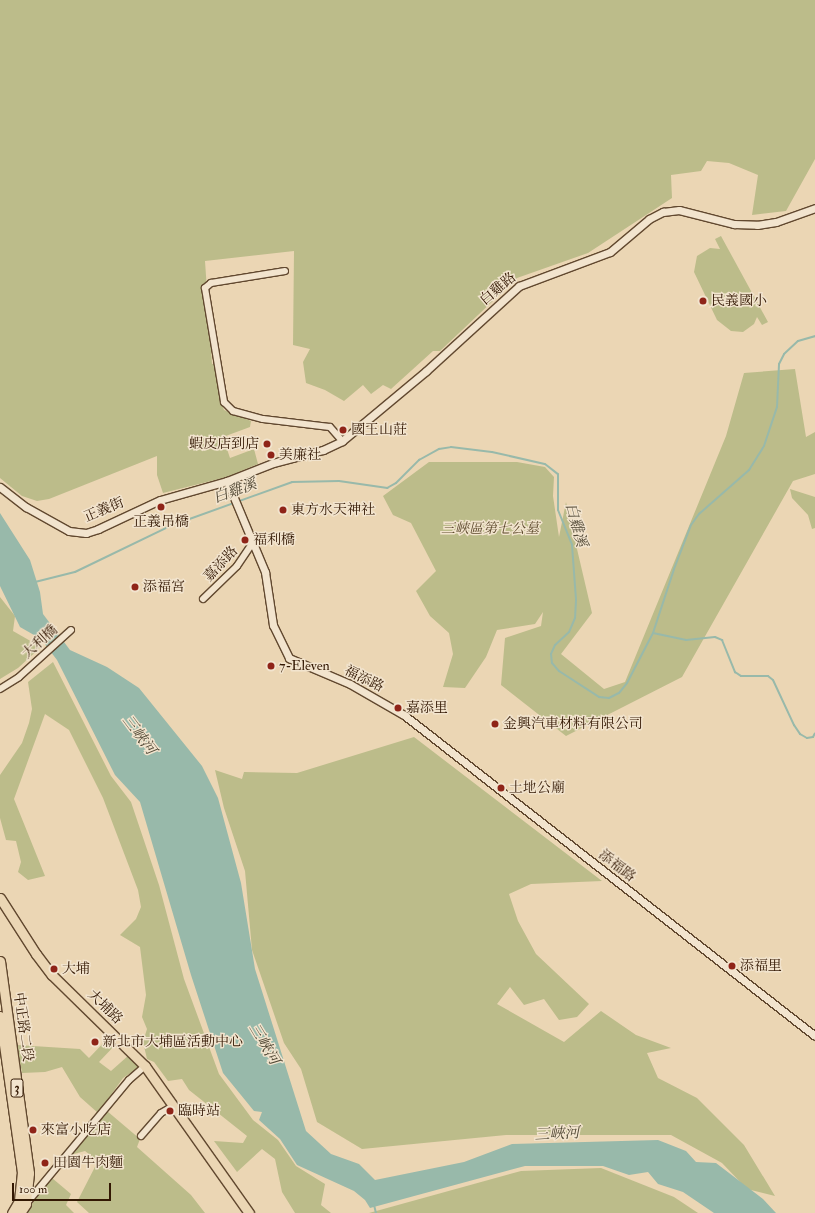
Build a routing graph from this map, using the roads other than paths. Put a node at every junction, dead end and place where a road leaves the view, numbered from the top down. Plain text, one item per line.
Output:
1 (815, 208) edge
2 (285, 271) dead end
3 (342, 441) junction
4 (227, 481) junction
5 (0, 487) edge
6 (253, 542) junction
7 (203, 599) dead end
8 (71, 630) dead end
9 (0, 689) edge
10 (404, 716) joint
11 (0, 898) edge
12 (0, 961) edge
13 (0, 1016) edge
14 (815, 1036) edge
15 (145, 1066) junction
16 (173, 1106) junction
17 (141, 1136) dead end
18 (23, 1202) junction
19 (12, 1213) edge
20 (20, 1213) edge
21 (249, 1213) edge

1 - 3 street, 白雞路
2 - 3 street
3 - 4 street, 白雞路
4 - 5 street, 正義街
4 - 6 street
6 - 7 street, 嘉添路
6 - 10 street, 福添路
8 - 9 street, 大利橋
10 - 14 street, 添福路
11 - 15 main road, 大埔路
12 - 18 main road, 中正路二段 / 3
13 - 18 main road, 中正路二段 / 3
15 - 16 main road, 大埔路
15 - 18 street
16 - 17 street
16 - 21 main road, 大埔路
18 - 19 main road, 中正路二段 / 3
18 - 20 main road, 中正路二段 / 3

